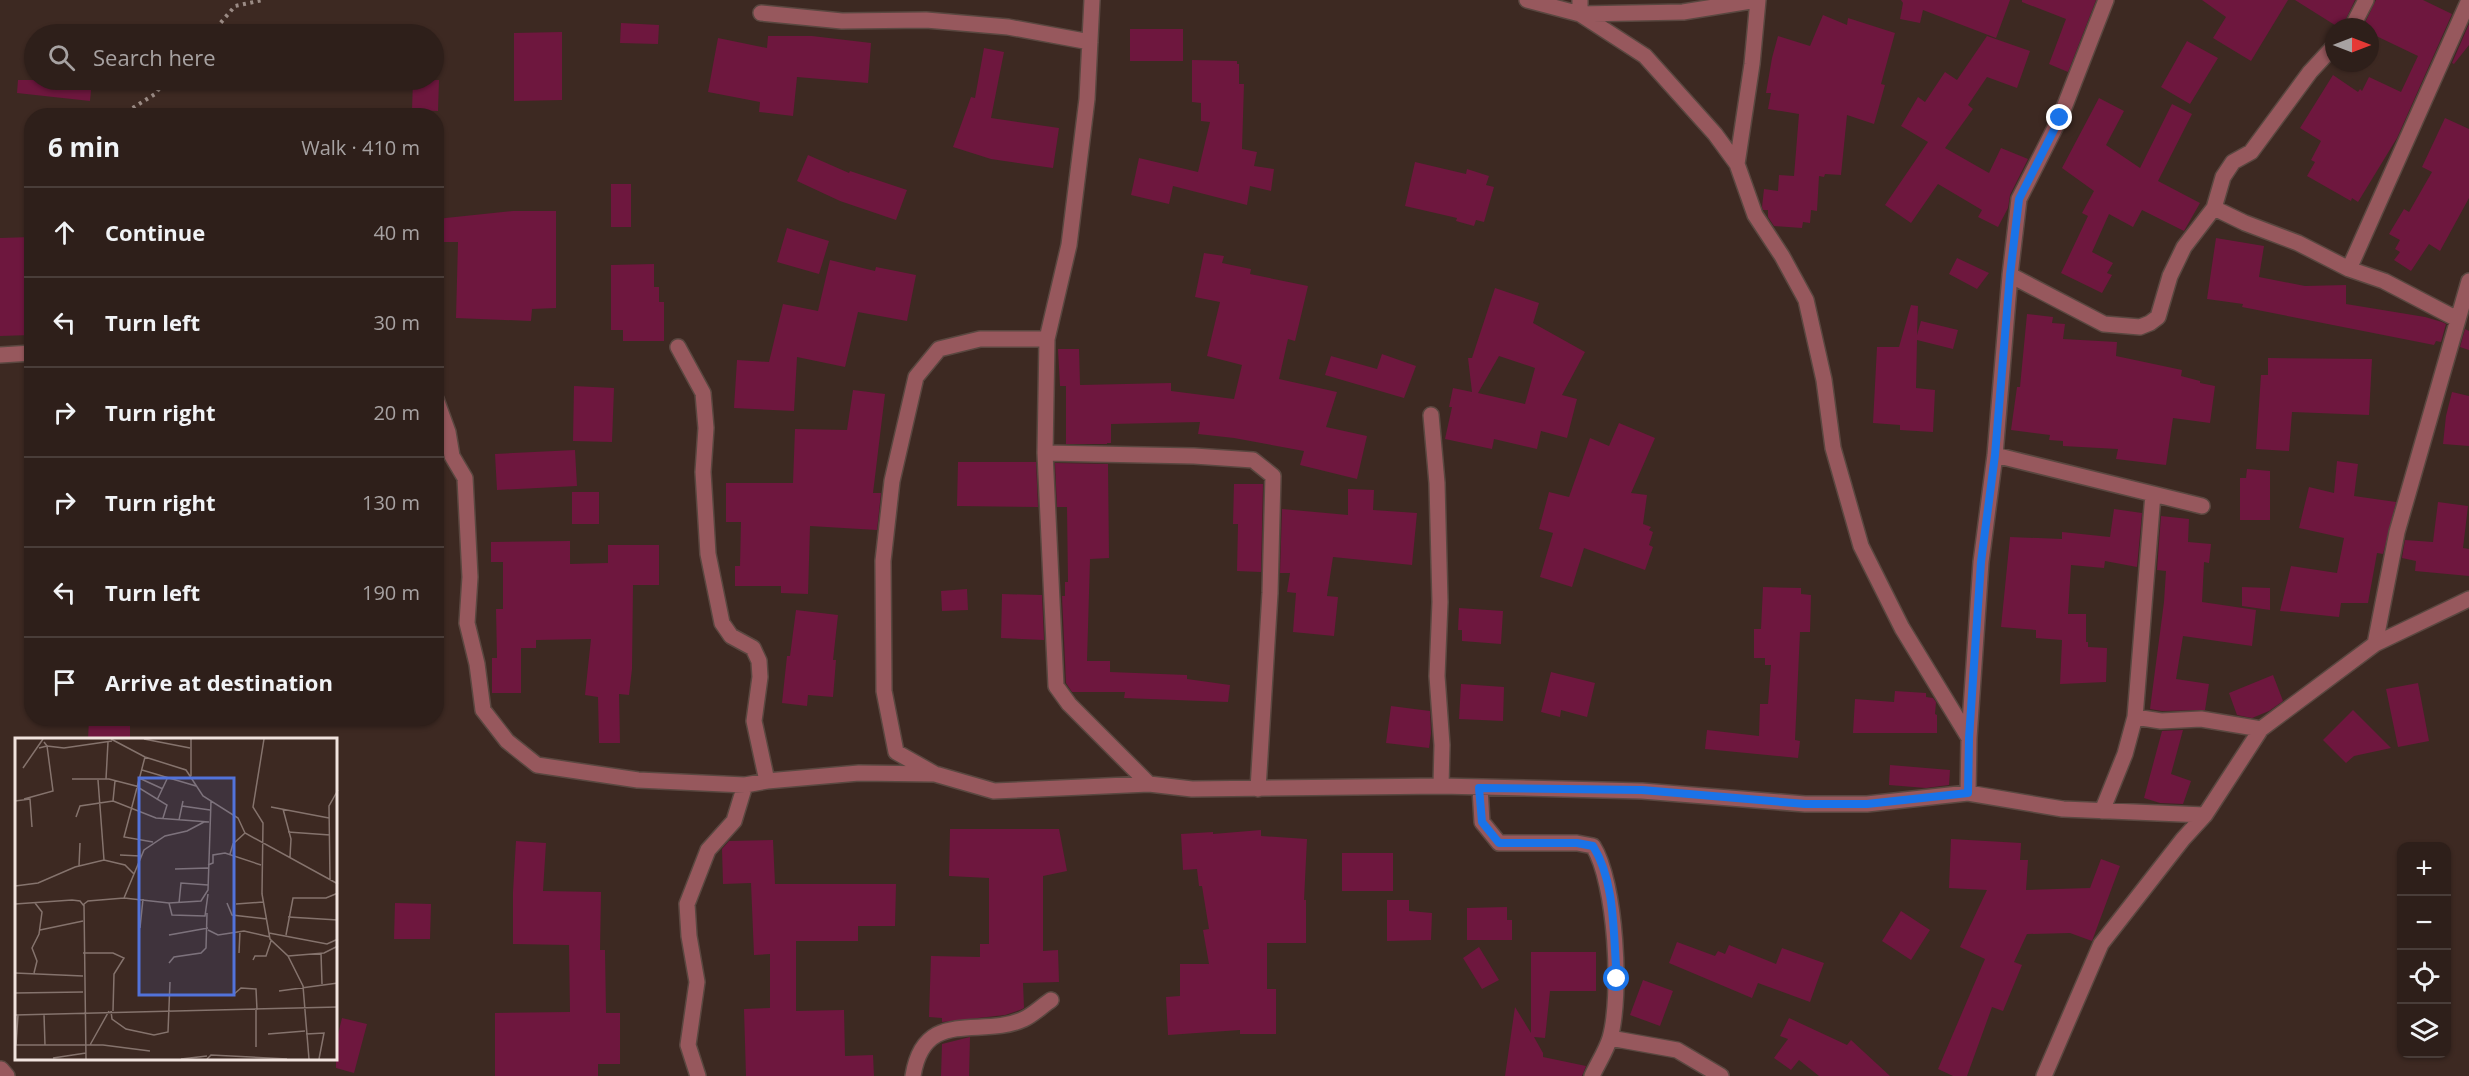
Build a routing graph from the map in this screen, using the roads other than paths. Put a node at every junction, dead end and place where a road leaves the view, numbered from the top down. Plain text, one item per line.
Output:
1 (1092, 0) edge
2 (1527, 0) edge
3 (1758, 0) edge
4 (2106, 0) edge
5 (2366, 0) edge
6 (2469, 0) edge
7 (1581, 7) edge
8 (762, 13) dead end
9 (2357, 18) edge
10 (1090, 42) junction
11 (2325, 56) edge
12 (1737, 164) junction
13 (2214, 208) junction
14 (2349, 269) junction
15 (2010, 275) junction
16 (2469, 281) edge
17 (2457, 319) junction
18 (1047, 339) junction
19 (678, 347) dead end
20 (24, 354) edge
21 (0, 355) edge
22 (1431, 414) dead end
23 (444, 421) edge
24 (1045, 453) junction
25 (1995, 455) junction
26 (2153, 494) junction
27 (2202, 506) dead end
28 (2469, 599) edge
29 (2375, 644) junction
30 (2135, 717) junction
31 (2261, 729) junction
32 (1969, 738) junction
33 (935, 774) junction
34 (767, 781) junction
35 (1149, 784) junction
36 (745, 785) junction
37 (1441, 786) junction
38 (1479, 788) junction
39 (1258, 789) junction
40 (1968, 793) junction
41 (2102, 811) junction
42 (2205, 814) junction
43 (1051, 1000) dead end
44 (1610, 1038) junction
45 (698, 1076) edge
46 (913, 1076) edge
47 (1592, 1076) edge
48 (1721, 1076) edge
49 (2044, 1076) edge

1 - 10 street
2 - 7 street
3 - 7 street
3 - 12 street
4 - 15 street
5 - 9 street
6 - 14 street
7 - 12 street
8 - 10 street
10 - 18 street
11 - 13 street
12 - 32 street
13 - 14 street
13 - 15 street
14 - 17 street
15 - 25 street
16 - 17 street
17 - 29 street
18 - 24 street
18 - 33 street
19 - 34 street
20 - 21 street
22 - 37 street
23 - 36 street
24 - 35 street
24 - 39 street
25 - 26 street
25 - 32 street
26 - 27 street
26 - 30 street
28 - 29 street
29 - 31 street
30 - 31 street
30 - 41 street
31 - 42 street
32 - 40 street
33 - 34 street
33 - 35 street
34 - 36 street
35 - 39 street
36 - 45 street
37 - 38 street
37 - 39 street
38 - 40 street
38 - 44 street
40 - 41 street
41 - 42 street
42 - 49 street
43 - 46 street
44 - 47 street
44 - 48 street

